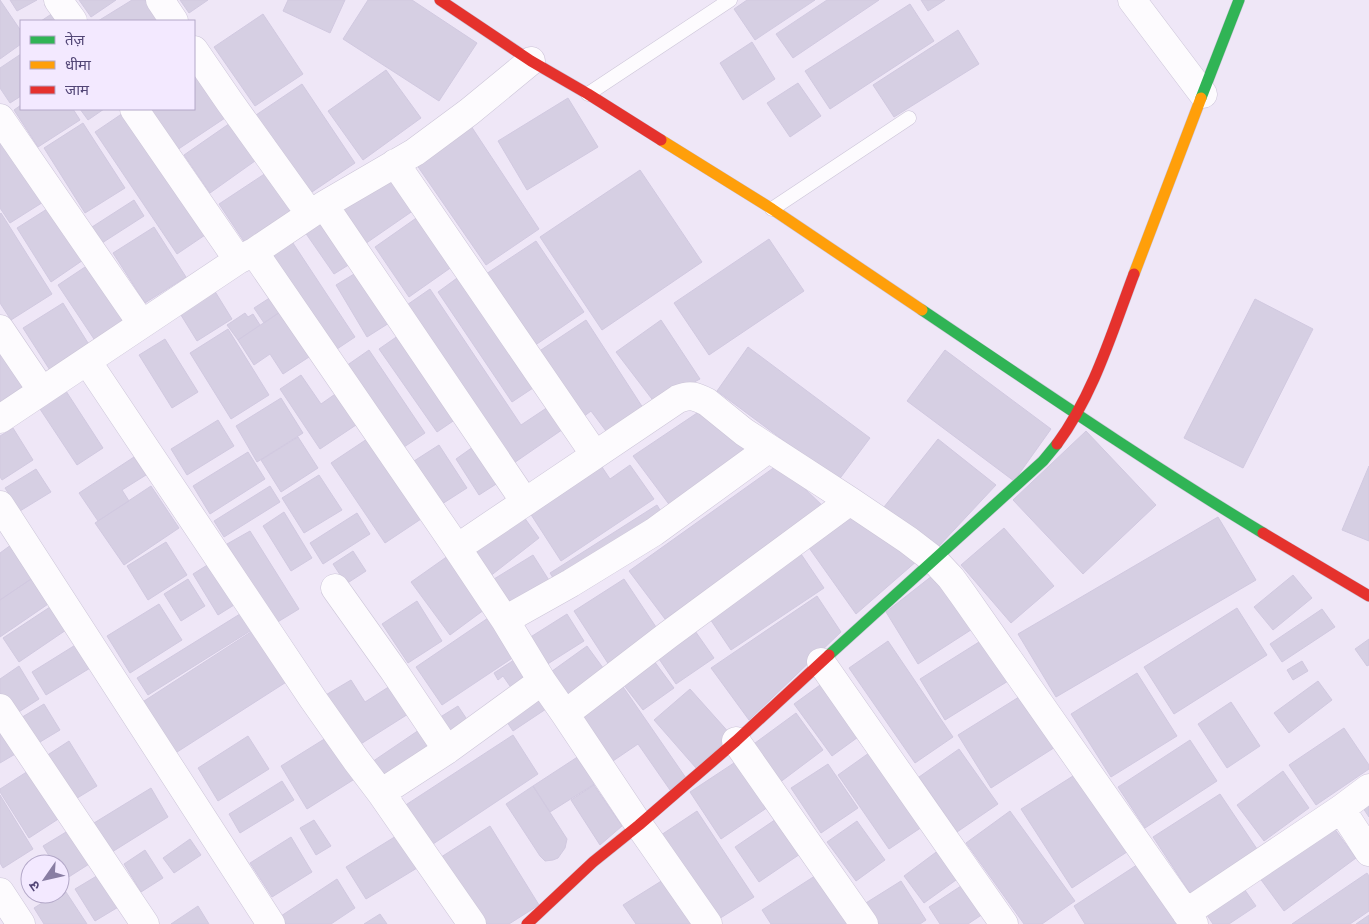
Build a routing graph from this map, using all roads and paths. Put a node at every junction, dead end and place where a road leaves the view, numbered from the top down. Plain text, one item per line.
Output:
1 (58, 0) edge
2 (160, 0) edge
3 (440, 0) edge
4 (730, 0) edge
5 (1132, 0) edge
6 (1239, 0) edge
7 (72, 20) edge
8 (173, 20) edge
9 (195, 51) edge
10 (531, 61) junction
11 (588, 94) junction
12 (1203, 94) junction
13 (135, 110) edge
14 (0, 118) edge
15 (909, 118) dead end
16 (395, 163) junction
17 (772, 209) junction
18 (317, 210) junction
19 (246, 256) junction
20 (142, 324) junction
21 (0, 329) edge
22 (87, 361) junction
23 (42, 391) junction
24 (1077, 414) junction
25 (0, 419) edge
26 (768, 449) junction
27 (595, 455) junction
28 (850, 501) junction
29 (525, 502) junction
30 (0, 505) edge
31 (457, 548) junction
32 (934, 560) junction
33 (335, 588) dead end
34 (1368, 594) edge
35 (505, 620) junction
36 (821, 662) junction
37 (542, 681) junction
38 (0, 708) edge
39 (566, 714) junction
40 (736, 741) junction
41 (447, 750) junction
42 (1369, 788) edge
43 (381, 793) junction
44 (1341, 809) junction
45 (638, 825) junction
46 (1369, 852) edge
47 (0, 892) edge
48 (1190, 918) edge
49 (21, 924) edge
50 (145, 924) edge
51 (271, 924) edge
52 (472, 924) edge
53 (527, 924) edge
54 (708, 924) edge
55 (864, 924) edge
56 (1004, 924) edge

1 - 7 street
2 - 8 street
3 - 10 street
4 - 11 lane
5 - 12 street
6 - 12 street
9 - 18 street
10 - 11 street
10 - 16 street
11 - 17 street
12 - 24 street
13 - 19 street
14 - 20 street
15 - 17 lane
16 - 18 street
16 - 27 street
17 - 24 street
18 - 19 street
18 - 29 street
19 - 20 street
19 - 31 street
20 - 22 street
21 - 23 street
22 - 23 street
22 - 43 street
23 - 25 street
24 - 32 street
24 - 34 street
26 - 27 street
26 - 28 street
26 - 35 street
27 - 29 street
28 - 32 street
28 - 39 street
29 - 31 street
30 - 51 street
31 - 35 street
32 - 36 street
32 - 48 street
33 - 41 street
35 - 37 street
36 - 40 street
36 - 56 street
37 - 39 street
37 - 41 street
38 - 50 street
39 - 45 street
40 - 45 street
40 - 55 street
41 - 43 street
42 - 44 street
43 - 52 street
44 - 46 street
44 - 48 street
45 - 53 street
45 - 54 street
47 - 49 street

